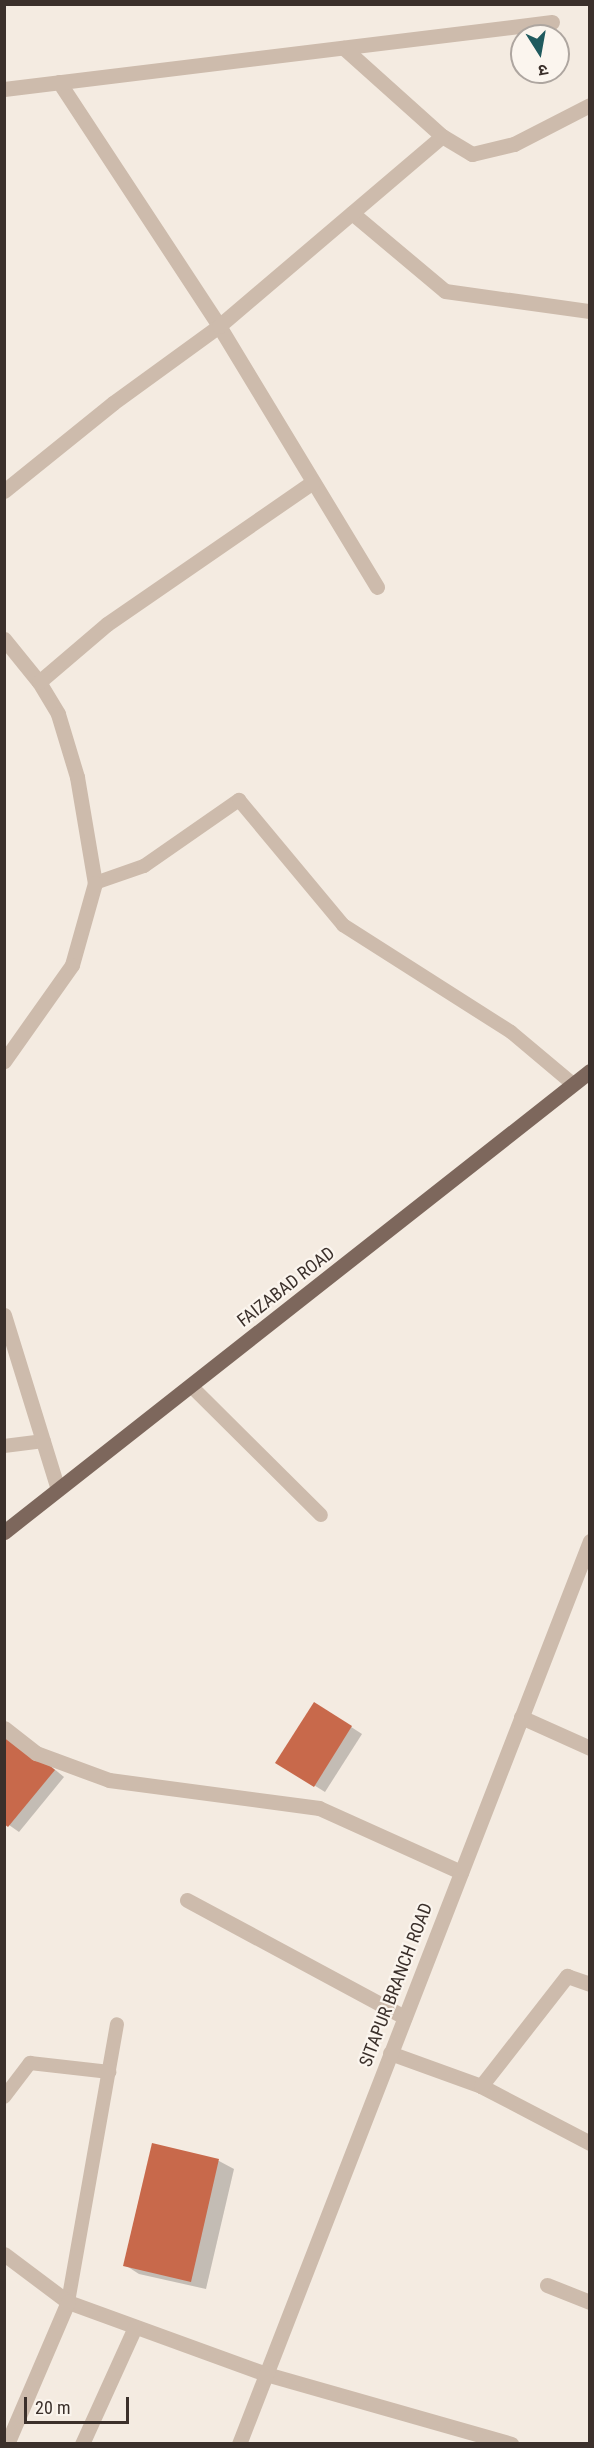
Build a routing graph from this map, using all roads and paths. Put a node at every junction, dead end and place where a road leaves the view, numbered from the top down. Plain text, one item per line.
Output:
1 (552, 22) dead end
2 (344, 48) junction
3 (59, 82) junction
4 (4, 89) edge
5 (590, 105) edge
6 (442, 136) junction
7 (352, 213) junction
8 (590, 311) edge
9 (219, 327) junction
10 (314, 482) junction
11 (4, 491) edge
12 (377, 586) dead end
13 (4, 639) edge
14 (39, 682) junction
15 (95, 883) junction
16 (4, 1061) edge
17 (590, 1071) edge
18 (573, 1084) junction
19 (4, 1315) edge
20 (191, 1386) junction
21 (44, 1441) junction
22 (4, 1446) edge
23 (58, 1489) junction
24 (321, 1515) dead end
25 (4, 1532) edge
26 (590, 1541) edge
27 (521, 1717) junction
28 (4, 1728) edge
29 (590, 1748) edge
30 (461, 1872) junction
31 (187, 1900) dead end
32 (590, 1984) edge
33 (404, 2017) junction
34 (117, 2024) dead end
35 (390, 2052) junction
36 (108, 2072) junction
37 (481, 2086) junction
38 (4, 2097) edge
39 (590, 2143) edge
40 (4, 2254) edge
41 (547, 2285) dead end
42 (68, 2302) junction
43 (590, 2302) edge
44 (135, 2326) junction
45 (266, 2374) junction
46 (10, 2419) edge
47 (7, 2444) edge
48 (82, 2444) edge
49 (239, 2444) edge
50 (511, 2444) edge

1 - 2 street
2 - 3 street
2 - 6 street
3 - 4 street
3 - 9 street
5 - 6 street
6 - 7 street
7 - 8 street
7 - 9 street
9 - 10 street
9 - 11 street
10 - 12 street
10 - 14 street
13 - 14 street
14 - 15 street
15 - 16 street
15 - 18 lane
17 - 18 main road, FAIZABAD ROAD
18 - 20 main road, FAIZABAD ROAD
19 - 21 street
20 - 23 main road, FAIZABAD ROAD
20 - 24 lane
21 - 22 lane
21 - 23 street
23 - 25 main road, FAIZABAD ROAD
26 - 27 street, SITAPUR BRANCH ROAD
27 - 29 street
27 - 30 street, SITAPUR BRANCH ROAD
28 - 30 street
30 - 33 street, SITAPUR BRANCH ROAD
31 - 33 street
32 - 37 street
33 - 35 street, SITAPUR BRANCH ROAD
34 - 36 lane
35 - 37 street
35 - 45 street, SITAPUR BRANCH ROAD
36 - 38 lane
36 - 42 lane
37 - 39 street
40 - 42 street
41 - 43 street
42 - 44 street
42 - 46 street
44 - 45 street
44 - 48 street
45 - 49 street, SITAPUR BRANCH ROAD
45 - 50 street
46 - 47 street

